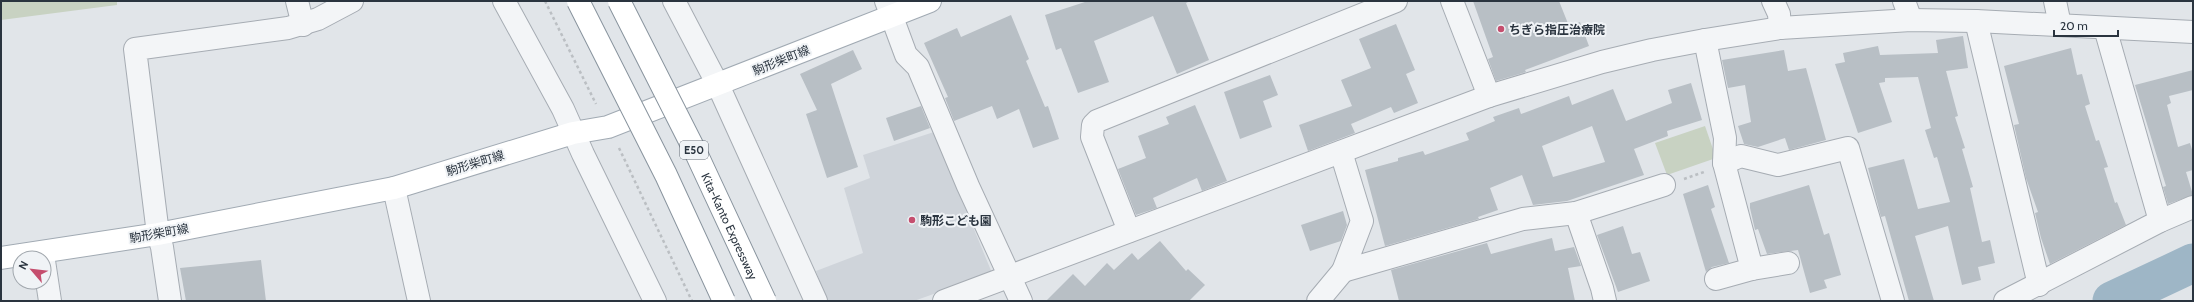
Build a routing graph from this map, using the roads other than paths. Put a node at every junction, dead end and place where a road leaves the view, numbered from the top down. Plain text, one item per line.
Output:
1 (297, 1) edge
2 (352, 1) edge
3 (504, 1) edge
4 (578, 1) edge
5 (619, 1) edge
6 (674, 1) edge
7 (930, 1) edge
8 (1396, 1) edge
9 (1452, 1) edge
10 (1774, 1) edge
11 (2055, 1) edge
12 (889, 9) edge
13 (1908, 10) edge
14 (1976, 21) junction
15 (303, 25) junction
16 (2060, 25) junction
17 (1780, 28) junction
18 (2105, 28) junction
19 (2193, 32) edge
20 (1705, 40) junction
21 (718, 85) junction
22 (1489, 96) junction
23 (573, 133) junction
24 (1341, 152) junction
25 (1724, 163) junction
26 (1664, 185) road end
27 (394, 188) junction
28 (2193, 208) edge
29 (1576, 213) junction
30 (2160, 221) junction
31 (1129, 231) junction
32 (158, 234) junction
33 (52, 255) edge
34 (1, 258) edge
35 (12, 258) edge
36 (1788, 263) dead end
37 (1752, 269) junction
38 (1343, 270) junction
39 (1008, 277) junction
40 (1716, 280) dead end
41 (2039, 285) junction
42 (48, 290) edge
43 (50, 301) edge
44 (170, 301) edge
45 (419, 301) edge
46 (655, 301) edge
47 (724, 301) edge
48 (765, 301) edge
49 (816, 301) edge
50 (944, 301) edge
51 (1021, 301) edge
52 (1318, 301) edge
53 (1605, 301) edge
54 (1893, 301) edge
55 (2005, 301) edge

1 - 15 street
2 - 15 street
3 - 23 street
4 - 47 main road, bridge
5 - 48 main road, Kita-Kanto Expressway / E50, bridge
6 - 21 street
7 - 12 main road, 駒形柴町線
8 - 31 street
9 - 22 street
10 - 17 street
11 - 16 street
12 - 21 main road, 駒形柴町線
12 - 39 street
13 - 14 street
13 - 17 street
14 - 16 street
14 - 41 street
15 - 32 street
16 - 18 street
17 - 20 street
18 - 19 street
18 - 30 street
20 - 22 street
20 - 25 street
21 - 23 main road, 駒形柴町線
21 - 49 street
22 - 24 street
23 - 27 main road, 駒形柴町線
23 - 46 street
24 - 31 street
24 - 38 street
25 - 37 street
25 - 54 street
26 - 29 street
27 - 32 main road, 駒形柴町線
27 - 45 street
28 - 30 street
29 - 38 street
29 - 53 street
30 - 41 street
31 - 39 street
32 - 33 main road, 駒形柴町線
32 - 44 street
34 - 35 main road, 駒形柴町線
36 - 37 street
37 - 40 street
38 - 52 street
39 - 50 street
39 - 51 street
41 - 55 street
42 - 43 street

